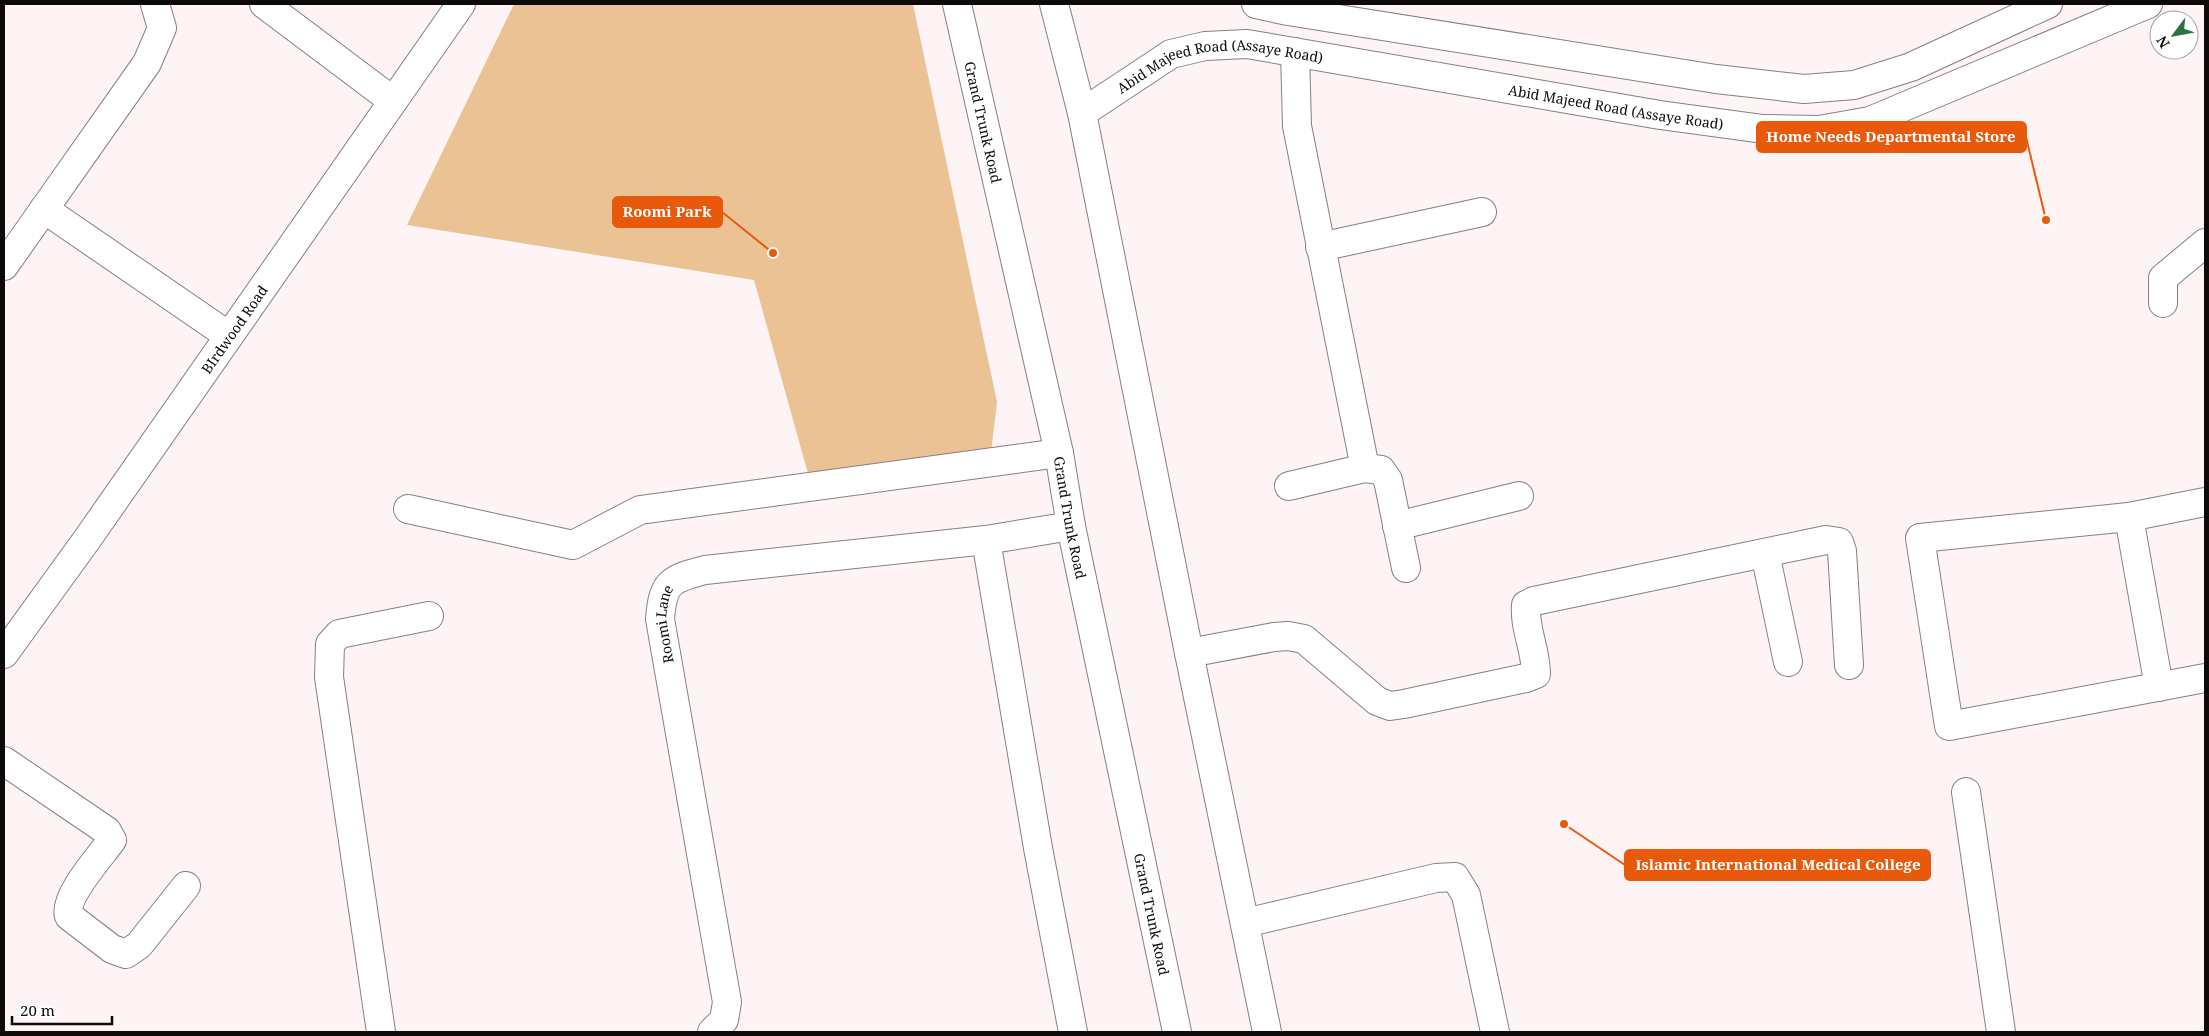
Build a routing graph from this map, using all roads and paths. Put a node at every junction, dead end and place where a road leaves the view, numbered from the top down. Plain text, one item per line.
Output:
1 (155, 4) edge
2 (264, 4) edge
3 (461, 4) edge
4 (957, 4) edge
5 (1054, 4) edge
6 (1256, 4) edge
7 (2048, 4) edge
8 (2148, 4) edge
9 (1295, 52) junction
10 (393, 101) junction
11 (1082, 113) junction
12 (44, 209) junction
13 (1482, 212) dead end
14 (2205, 243) edge
15 (1320, 247) junction
16 (4, 266) edge
17 (2163, 303) dead end
18 (229, 336) junction
19 (1059, 453) junction
20 (1365, 468) junction
21 (1290, 486) dead end
22 (1519, 496) dead end
23 (2205, 502) edge
24 (408, 509) dead end
25 (2129, 517) junction
26 (1071, 526) junction
27 (1397, 526) junction
28 (986, 540) junction
29 (1764, 553) junction
30 (1406, 568) dead end
31 (429, 616) dead end
32 (1189, 653) junction
33 (4, 654) edge
34 (1788, 662) dead end
35 (1849, 665) dead end
36 (2205, 678) edge
37 (2159, 687) junction
38 (4, 761) edge
39 (1966, 792) dead end
40 (186, 886) dead end
41 (1245, 923) junction
42 (381, 1032) edge
43 (712, 1032) edge
44 (1072, 1032) edge
45 (1177, 1032) edge
46 (1267, 1032) edge
47 (1495, 1032) edge
48 (2001, 1032) edge

1 - 12 main road
2 - 10 main road
3 - 10 main road, BIrdwood Road
4 - 19 main road, Grand Trunk Road
5 - 11 main road
6 - 7 main road
8 - 9 main road, Abid Majeed Road (Assaye Road)
9 - 11 main road, Abid Majeed Road (Assaye Road)
9 - 15 main road
10 - 18 main road, BIrdwood Road
11 - 32 main road
12 - 16 main road
12 - 18 main road
13 - 15 main road
14 - 17 main road
15 - 20 main road
18 - 33 main road, BIrdwood Road
19 - 24 main road
19 - 26 main road, Grand Trunk Road
20 - 21 main road
20 - 27 main road
22 - 27 main road
23 - 25 main road
25 - 37 main road
25 - 37 main road
26 - 28 main road, Roomi Lane
26 - 45 main road, Grand Trunk Road
27 - 30 main road
28 - 43 main road, Roomi Lane
28 - 44 main road
29 - 32 main road
29 - 34 main road
29 - 35 main road
31 - 42 main road
32 - 41 main road
36 - 37 main road
38 - 40 main road
39 - 48 main road
41 - 46 main road
41 - 47 main road

